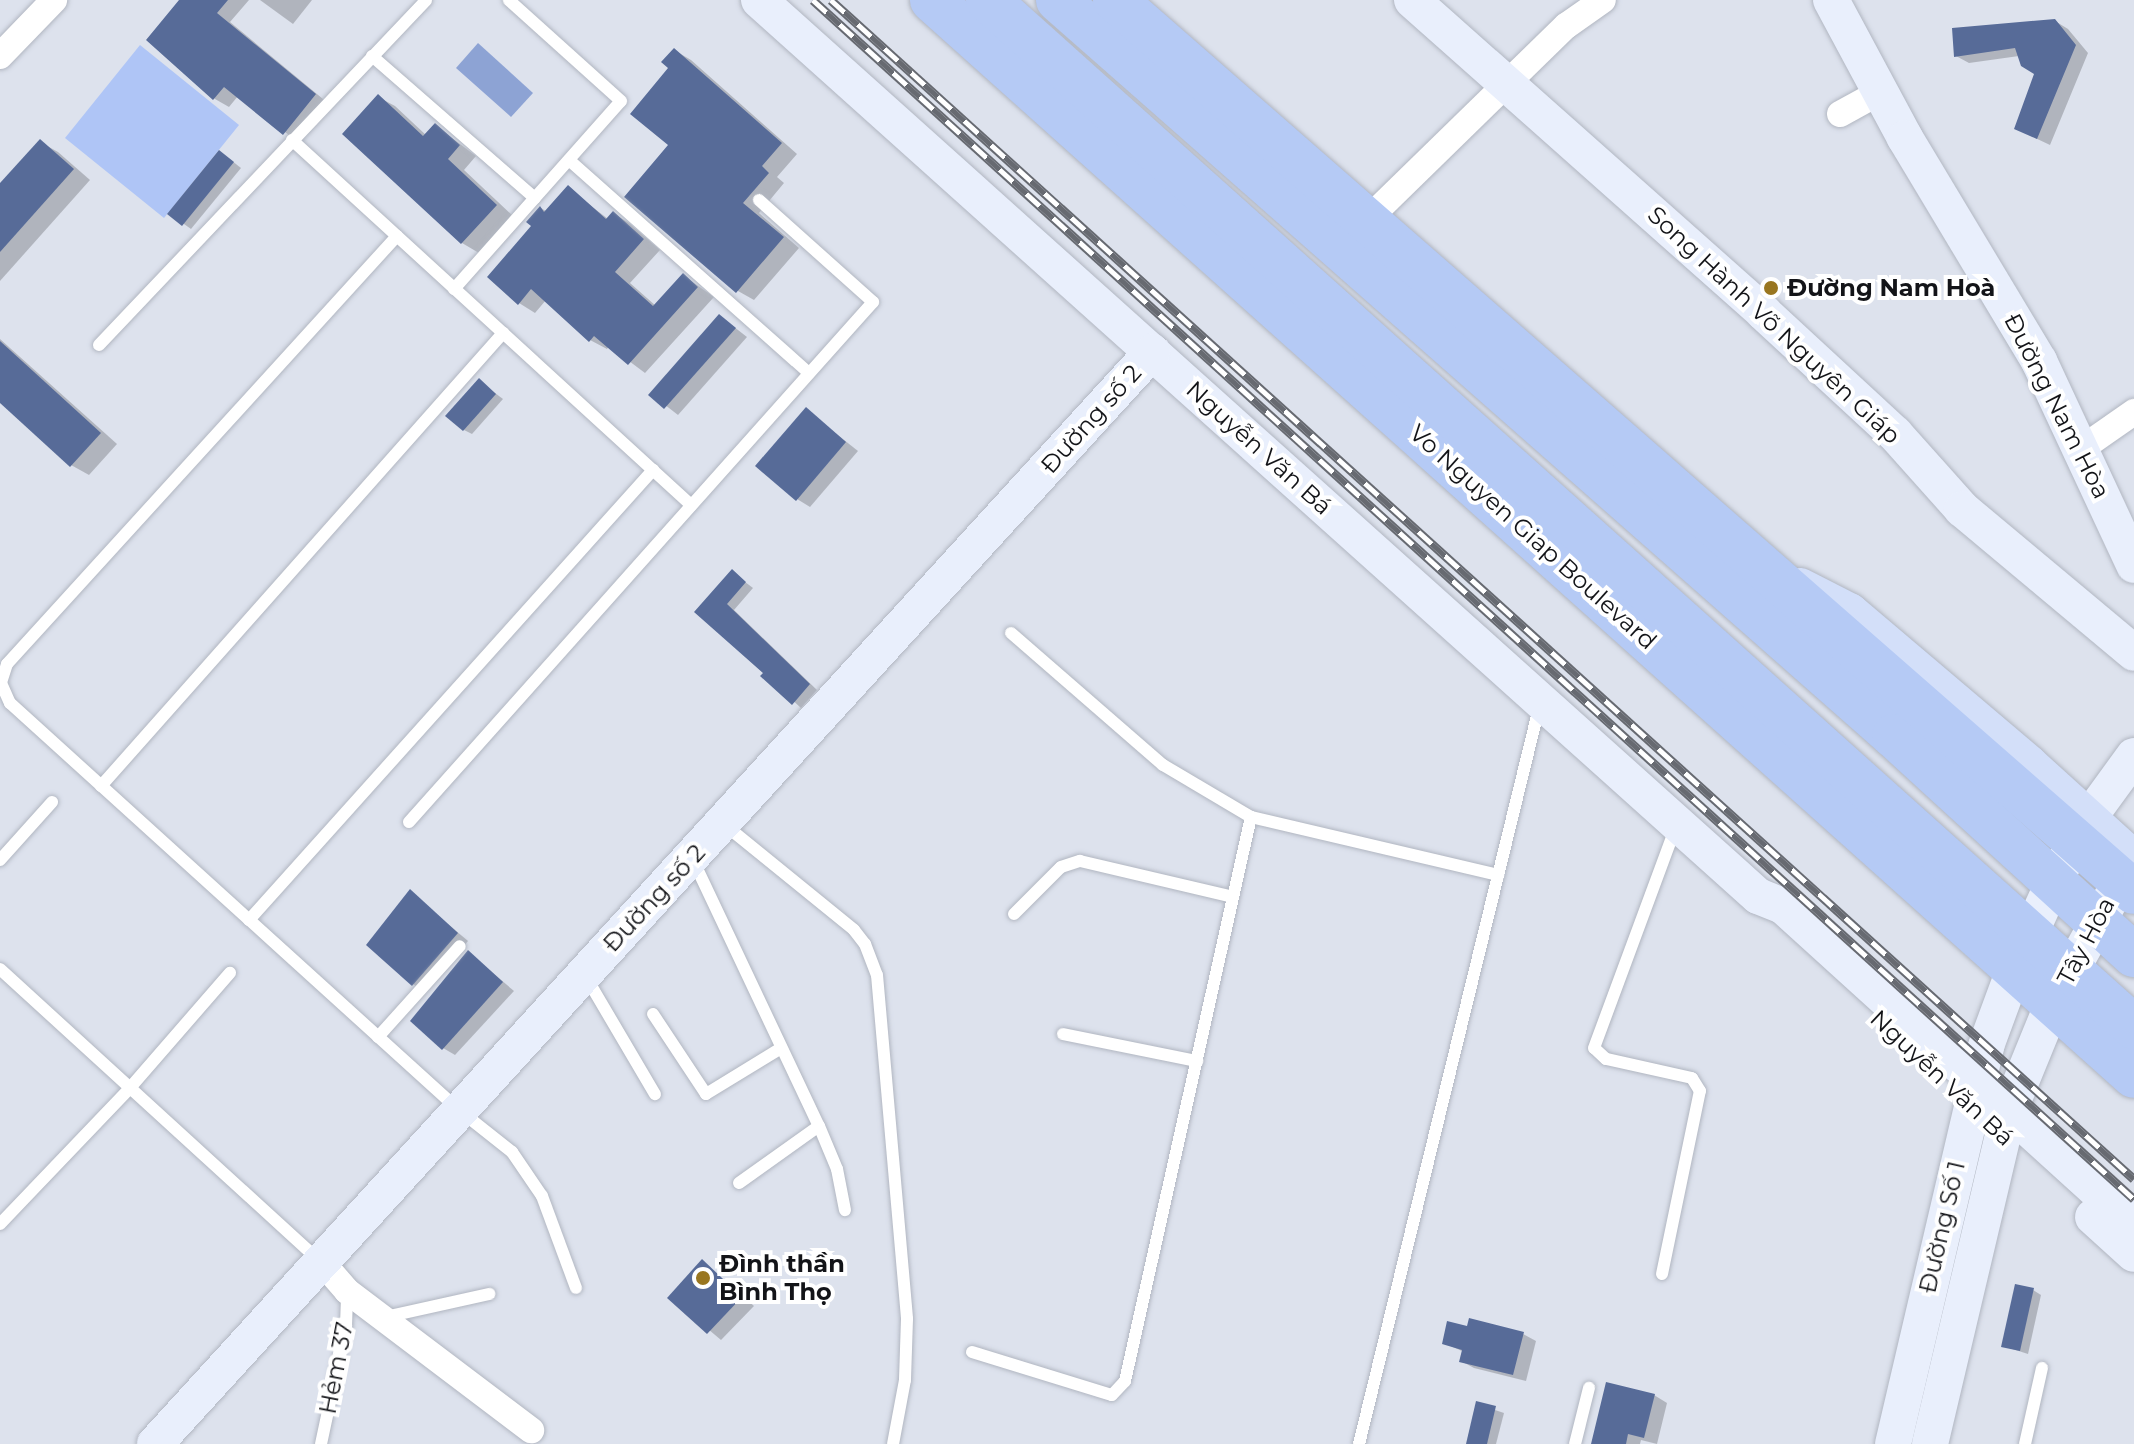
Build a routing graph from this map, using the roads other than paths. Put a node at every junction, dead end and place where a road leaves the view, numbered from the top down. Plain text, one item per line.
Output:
1 (54, 0) edge
2 (426, 0) edge
3 (510, 0) edge
4 (759, 0) edge
5 (932, 0) edge
6 (988, 0) edge
7 (1058, 0) edge
8 (1115, 0) edge
9 (1412, 0) edge
10 (1603, 0) edge
11 (1831, 0) edge
12 (0, 56) edge
13 (372, 56) junction
14 (1506, 83) junction
15 (1880, 92) junction
16 (1840, 114) dead end
17 (292, 140) junction
18 (569, 160) junction
19 (535, 198) junction
20 (759, 200) dead end
21 (1367, 220) junction
22 (397, 236) junction
23 (454, 289) junction
24 (503, 333) junction
25 (99, 345) dead end
26 (1152, 352) junction
27 (809, 373) junction
28 (2134, 412) edge
29 (2081, 449) junction
30 (653, 470) junction
31 (691, 505) junction
32 (2134, 565) edge
33 (1780, 583) junction
34 (1011, 633) dead end
35 (2134, 653) edge
36 (1912, 699) junction
37 (1541, 701) junction
38 (2134, 756) edge
39 (1941, 778) junction
40 (101, 786) junction
41 (52, 802) dead end
42 (1251, 817) junction
43 (409, 822) dead end
44 (723, 823) junction
45 (1677, 823) junction
46 (2081, 831) junction
47 (2014, 845) junction
48 (694, 855) junction
49 (0, 860) edge
50 (2131, 870) edge
51 (1498, 875) junction
52 (2054, 881) junction
53 (1233, 897) junction
54 (1014, 914) dead end
55 (249, 920) junction
56 (2096, 921) junction
57 (460, 946) dead end
58 (2023, 949) junction
59 (2134, 955) edge
60 (0, 969) edge
61 (230, 973) dead end
62 (584, 974) junction
63 (2062, 986) junction
64 (653, 1014) dead end
65 (2134, 1027) edge
66 (1063, 1034) dead end
67 (378, 1037) junction
68 (781, 1048) junction
69 (1197, 1061) junction
70 (2134, 1076) edge
71 (129, 1089) junction
72 (1973, 1093) junction
73 (655, 1094) dead end
74 (459, 1110) junction
75 (2006, 1122) junction
76 (819, 1126) junction
77 (739, 1183) dead end
78 (845, 1210) dead end
79 (0, 1224) edge
80 (2134, 1224) edge
81 (2134, 1254) edge
82 (321, 1261) junction
83 (1662, 1274) dead end
84 (576, 1288) dead end
85 (347, 1291) junction
86 (489, 1294) dead end
87 (385, 1317) junction
88 (972, 1352) dead end
89 (2042, 1368) dead end
90 (1589, 1388) dead end
91 (531, 1430) dead end
92 (155, 1444) edge
93 (321, 1444) edge
94 (893, 1444) edge
95 (1359, 1444) edge
96 (1575, 1444) edge
97 (1893, 1444) edge
98 (1930, 1444) edge
99 (2025, 1444) edge

1 - 12 street
2 - 13 lane
3 - 18 lane
4 - 26 main road, Nguyễn Văn Bá
5 - 58 highway, Vo Nguyen Giap Boulevard
6 - 58 highway, Vo Nguyen Giap Boulevard
7 - 39 highway
8 - 21 highway
9 - 14 main road, Song Hành Võ Nguyên Giáp
10 - 14 street
11 - 15 main road, Đường Nam Hòa
13 - 17 lane
13 - 19 lane
14 - 21 street
14 - 35 main road, Song Hành Võ Nguyên Giáp
15 - 16 street
15 - 29 main road, Đường Nam Hòa
17 - 22 lane
17 - 25 lane
18 - 19 lane
18 - 27 lane
19 - 23 lane
20 - 27 lane
21 - 33 highway
22 - 23 lane
22 - 40 lane
23 - 24 lane
24 - 30 lane
24 - 40 lane
26 - 37 main road, Nguyễn Văn Bá
26 - 44 main road, Đường số 2
27 - 31 lane
28 - 29 street
29 - 32 main road, Đường Nam Hòa
30 - 31 lane
30 - 55 lane
31 - 43 lane
33 - 36 highway
33 - 46 main road
34 - 42 lane
36 - 39 highway
36 - 46 highway
37 - 45 main road, Nguyễn Văn Bá
37 - 51 lane
38 - 46 main road
39 - 47 highway
40 - 55 lane
41 - 49 lane
42 - 51 lane
42 - 53 lane
44 - 48 main road, Đường số 2
44 - 94 lane
45 - 72 main road, Nguyễn Văn Bá
45 - 83 lane
46 - 47 highway
46 - 50 highway
46 - 52 main road, Đường Số 1
47 - 52 highway
48 - 62 main road, Đường số 2
48 - 68 lane
50 - 56 main road, Tây Hòa
51 - 95 lane
52 - 56 highway
52 - 58 main road, Đường Số 1
53 - 54 lane
53 - 69 lane
55 - 67 lane
56 - 59 highway
56 - 63 main road, Tây Hòa
57 - 67 lane
58 - 63 highway, Vo Nguyen Giap Boulevard
58 - 72 main road, Đường Số 1
60 - 71 lane
61 - 71 lane
62 - 73 lane
62 - 74 main road, Đường số 2
63 - 65 highway, Vo Nguyen Giap Boulevard
63 - 70 highway, Vo Nguyen Giap Boulevard
63 - 75 main road, Đường Số 1
64 - 68 lane
66 - 69 lane
67 - 74 lane
68 - 76 lane
69 - 88 lane
71 - 79 lane
71 - 82 lane
72 - 75 main road, Nguyễn Văn Bá
72 - 97 main road, Đường Số 1
74 - 82 main road, Đường số 2
74 - 84 lane
75 - 80 main road, Nguyễn Văn Bá
75 - 81 main road, Nguyễn Văn Bá
75 - 98 main road, Đường Số 1
76 - 77 lane
76 - 78 lane
82 - 85 street
82 - 92 main road, Đường số 2
85 - 87 street
85 - 93 lane, Hẻm 37
86 - 87 lane
87 - 91 street
89 - 99 lane
90 - 96 lane

